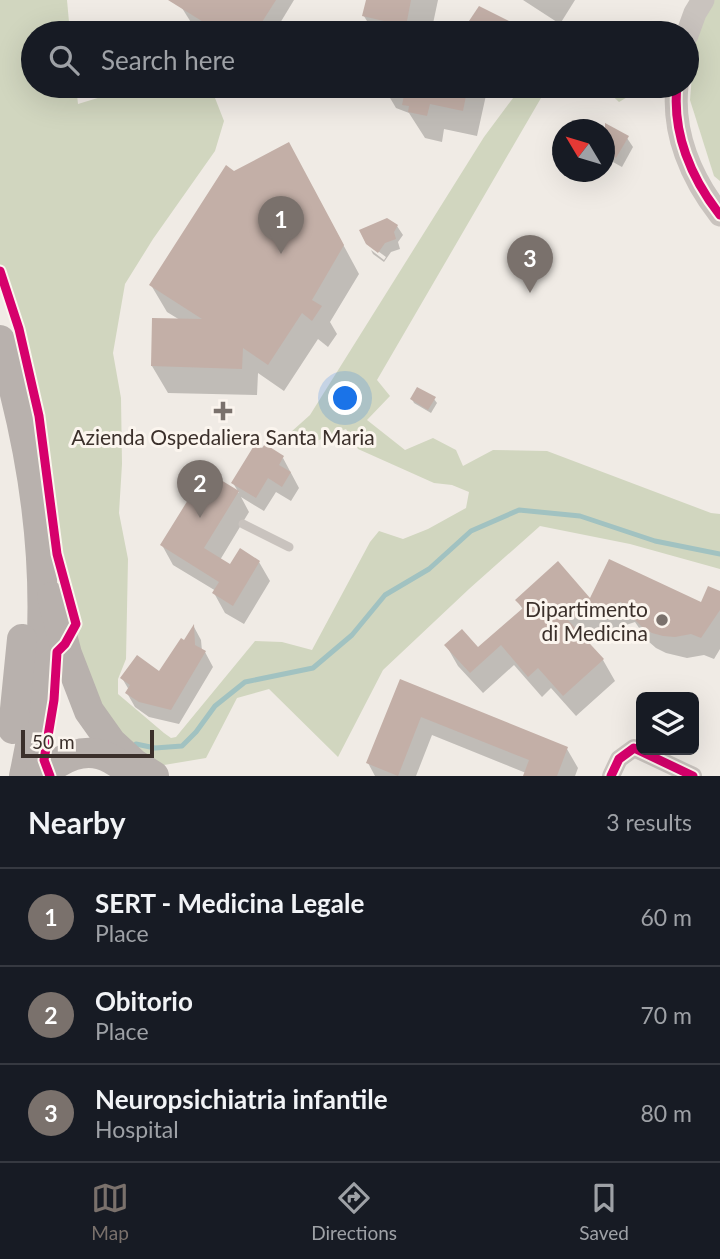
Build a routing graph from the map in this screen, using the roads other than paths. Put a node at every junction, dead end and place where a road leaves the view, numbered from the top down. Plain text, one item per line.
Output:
1 (703, 0) edge
2 (692, 21) edge
3 (677, 98) edge
4 (720, 215) edge
5 (0, 340) edge
6 (0, 410) edge
7 (243, 524) dead end
8 (289, 547) dead end
9 (42, 560) junction
10 (4, 776) edge
11 (24, 776) edge
12 (40, 776) edge
13 (131, 776) edge
14 (154, 776) edge
15 (611, 776) edge
16 (693, 776) edge

1 - 2 street
3 - 4 street
5 - 9 main road
6 - 10 main road
7 - 8 lane
9 - 11 main road
9 - 14 main road
12 - 13 main road
15 - 16 street

